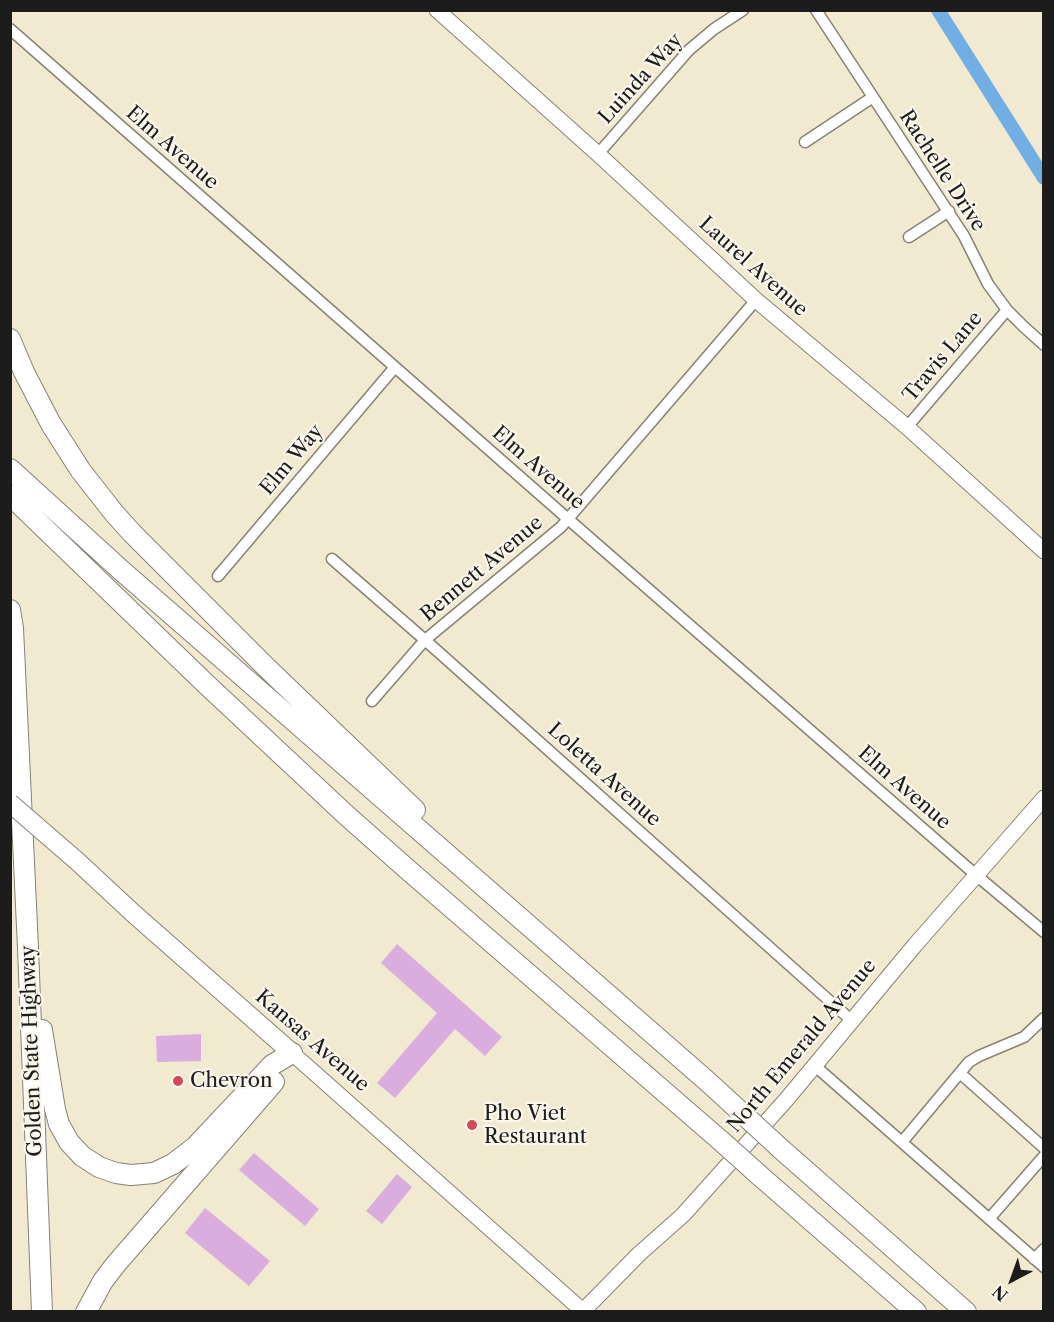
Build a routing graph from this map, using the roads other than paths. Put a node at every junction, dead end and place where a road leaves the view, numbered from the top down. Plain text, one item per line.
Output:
1 (437, 10) edge
2 (743, 10) edge
3 (816, 10) edge
4 (10, 29) edge
5 (873, 97) junction
6 (805, 142) dead end
7 (598, 154) junction
8 (949, 211) junction
9 (909, 237) dead end
10 (756, 300) junction
11 (1007, 310) junction
12 (10, 339) edge
13 (1044, 345) edge
14 (394, 367) junction
15 (907, 427) junction
16 (10, 469) edge
17 (10, 495) edge
18 (568, 519) junction
19 (1044, 551) edge
20 (332, 559) dead end
21 (218, 576) dead end
22 (10, 610) edge
23 (425, 640) junction
24 (372, 701) dead end
25 (1044, 798) edge
26 (10, 803) edge
27 (976, 875) junction
28 (1044, 932) edge
29 (28, 948) junction
30 (610, 996) junction
31 (1044, 1018) edge
32 (851, 1020) junction
33 (292, 1053) junction
34 (814, 1065) junction
35 (960, 1074) junction
36 (902, 1143) junction
37 (1044, 1148) edge
38 (1044, 1156) edge
39 (989, 1220) junction
40 (1044, 1249) edge
41 (1034, 1260) junction
42 (1044, 1267) edge
43 (42, 1311) edge
44 (86, 1311) edge
45 (583, 1311) edge
46 (916, 1311) edge
47 (966, 1311) edge

1 - 7 street, Laurel Avenue
2 - 7 street, Luinda Way
3 - 5 street, Rachelle Drive
4 - 14 street, Elm Avenue
5 - 6 street
5 - 8 street, Rachelle Drive
7 - 10 street, Laurel Avenue
8 - 9 street
8 - 11 street, Rachelle Drive
10 - 15 street, Laurel Avenue
10 - 18 street, Bennett Avenue
11 - 13 street, Rachelle Drive
11 - 15 street, Travis Lane
12 - 30 highway
14 - 18 street, Elm Avenue
14 - 21 street, Elm Way
15 - 19 street, Laurel Avenue
16 - 30 highway
17 - 46 highway, bridge
18 - 23 street, Bennett Avenue
18 - 27 street, Elm Avenue
20 - 23 street, Loletta Avenue
22 - 29 highway, Golden State Highway
23 - 24 street, Bennett Avenue
23 - 32 street, Loletta Avenue
25 - 27 street, North Emerald Avenue
26 - 33 main road, Kansas Avenue, bridge
27 - 28 street, Elm Avenue
27 - 32 street, North Emerald Avenue
29 - 33 highway
29 - 43 highway, Golden State Highway
30 - 47 highway, bridge
31 - 35 street
32 - 34 street, North Emerald Avenue
33 - 44 highway
33 - 45 street, Kansas Avenue
34 - 36 street
34 - 45 street, North Emerald Avenue
35 - 36 street
35 - 37 street
36 - 39 street
38 - 39 street
39 - 41 street
40 - 41 street
41 - 42 street

